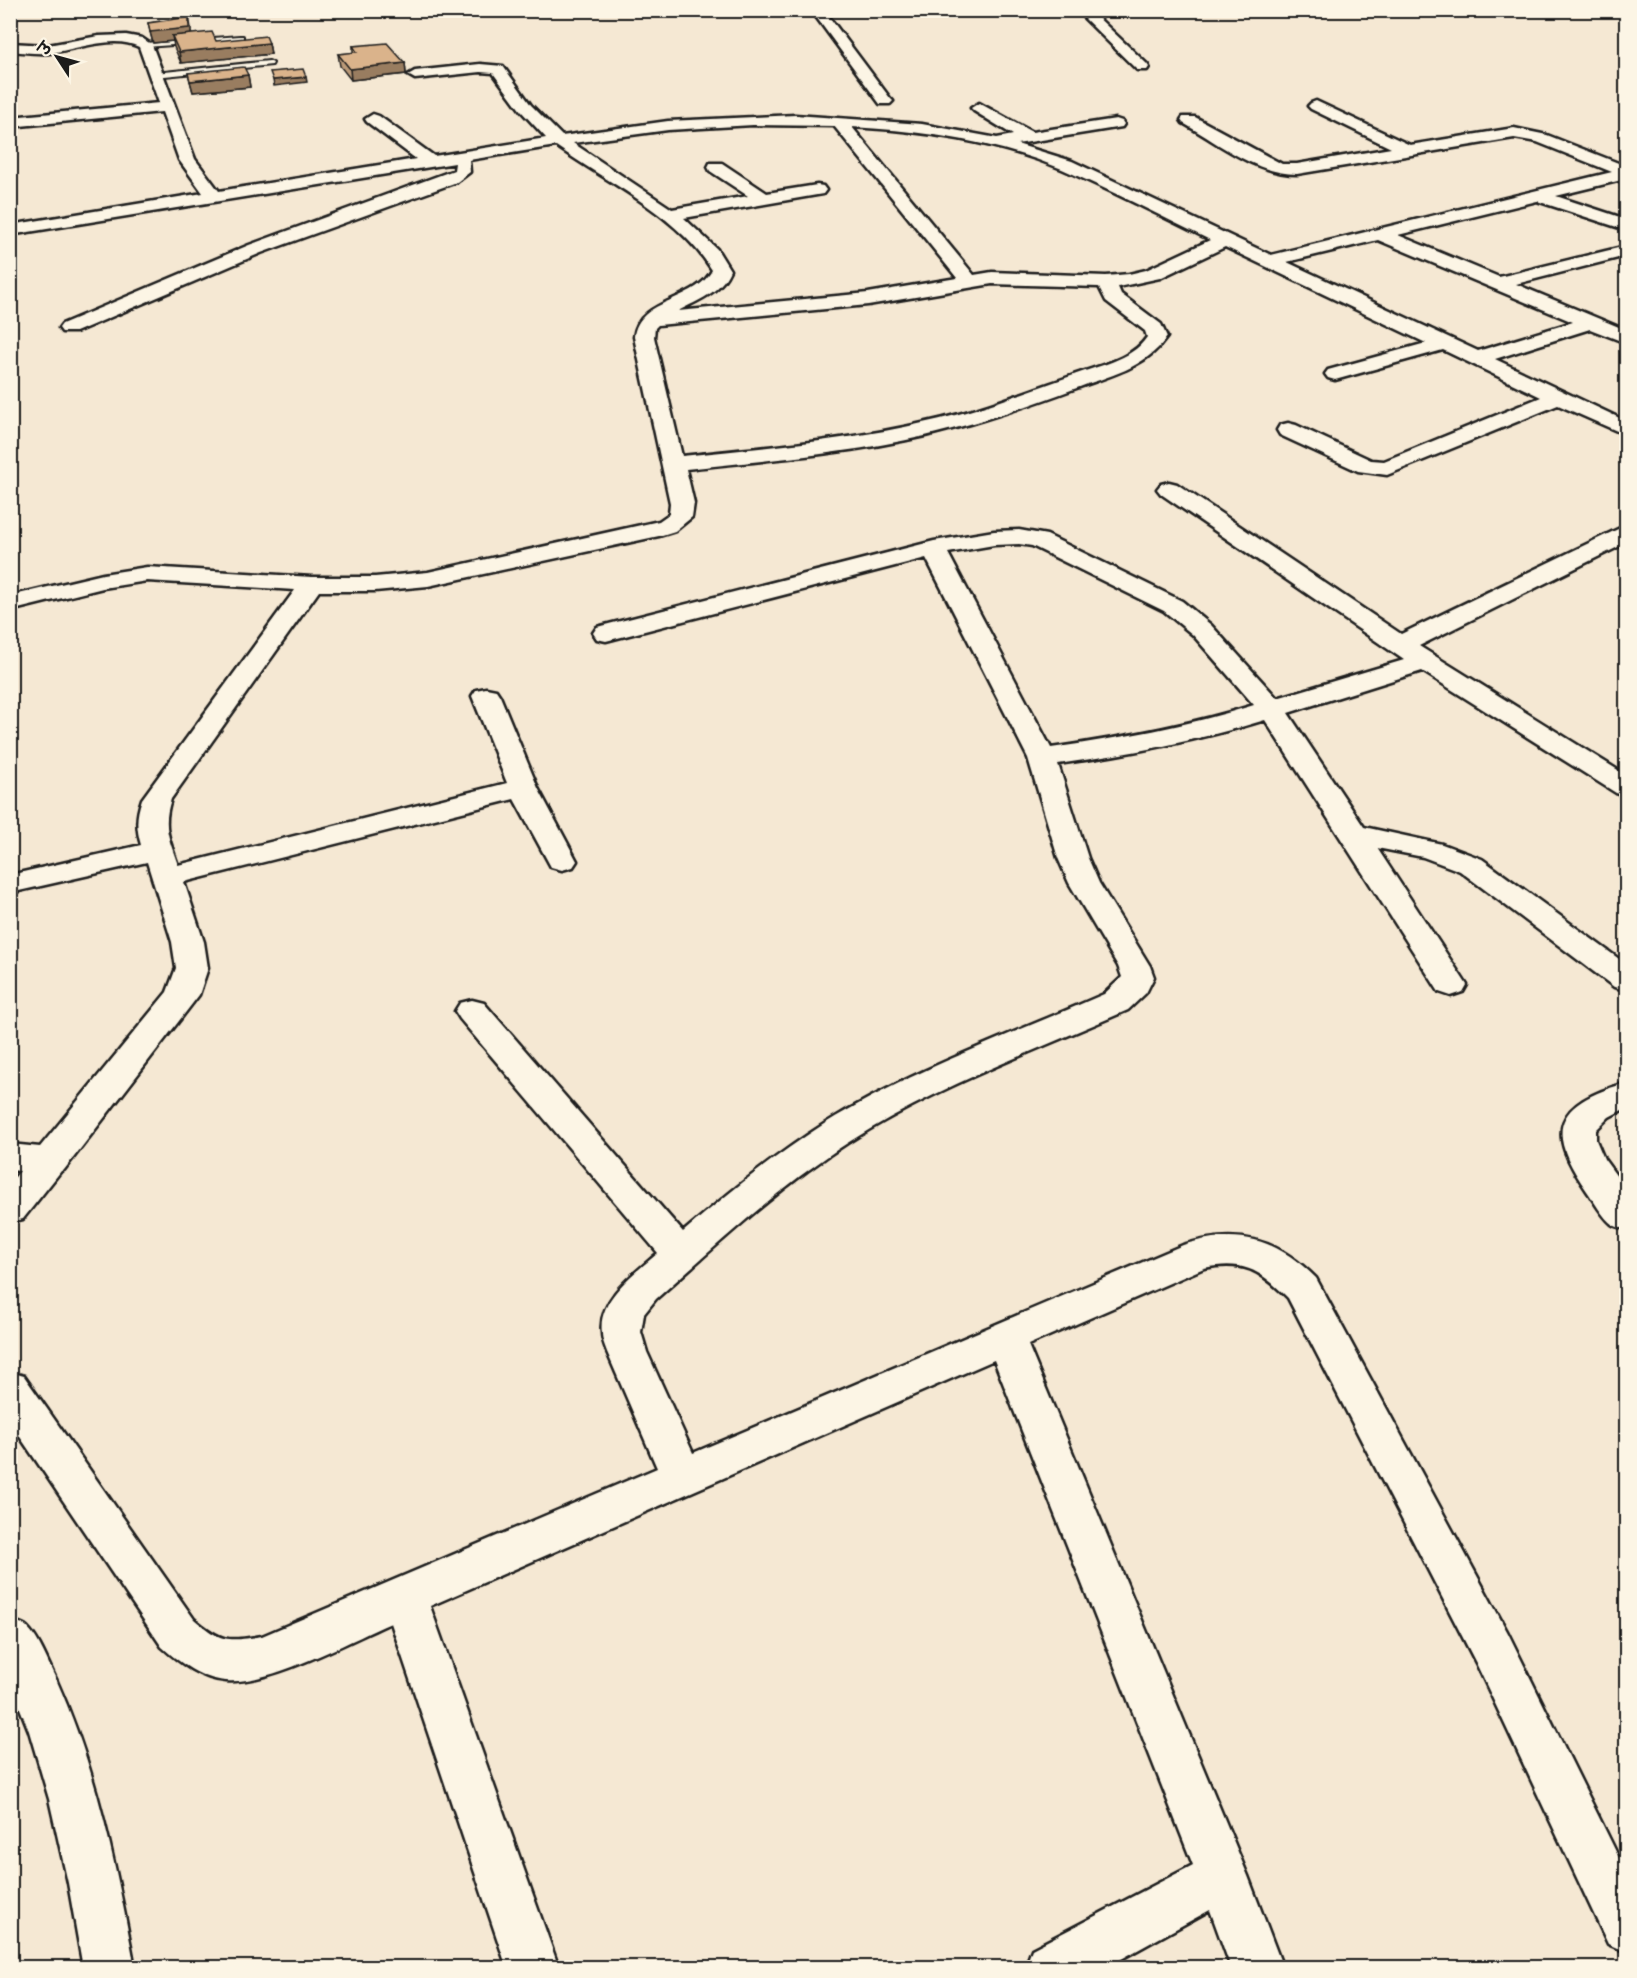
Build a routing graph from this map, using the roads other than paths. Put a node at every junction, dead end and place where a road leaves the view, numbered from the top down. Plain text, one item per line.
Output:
1 (817, 10) edge
2 (1082, 10) edge
3 (240, 38) edge
4 (145, 45) junction
5 (10, 47) edge
6 (32, 48) junction
7 (10, 52) edge
8 (269, 63) edge
9 (1142, 67) dead end
10 (155, 75) junction
11 (415, 75) dead end
12 (885, 101) dead end
13 (1316, 106) dead end
14 (167, 107) junction
15 (979, 108) dead end
16 (373, 119) dead end
17 (1189, 120) dead end
18 (10, 122) edge
19 (840, 123) junction
20 (1116, 124) dead end
21 (1029, 137) junction
22 (558, 141) junction
23 (993, 142) junction
24 (1407, 150) junction
25 (462, 156) junction
26 (431, 162) junction
27 (716, 167) dead end
28 (1626, 173) edge
29 (817, 190) dead end
30 (1539, 196) junction
31 (214, 198) junction
32 (764, 199) junction
33 (669, 215) junction
34 (1626, 225) edge
35 (10, 230) edge
36 (1380, 234) junction
37 (1225, 240) junction
38 (1626, 251) edge
39 (1269, 261) junction
40 (970, 282) junction
41 (1106, 282) junction
42 (1497, 284) junction
43 (649, 320) junction
44 (1589, 322) junction
45 (69, 328) dead end
46 (1626, 337) edge
47 (1444, 344) junction
48 (1475, 359) junction
49 (1335, 374) dead end
50 (1557, 398) junction
51 (1626, 429) edge
52 (1288, 430) dead end
53 (673, 464) junction
54 (1169, 489) dead end
55 (1626, 534) edge
56 (934, 549) junction
57 (312, 584) junction
58 (10, 604) edge
59 (606, 633) dead end
60 (1400, 645) junction
61 (1425, 662) junction
62 (486, 696) dead end
63 (1272, 709) junction
64 (1042, 758) junction
65 (1626, 787) edge
66 (523, 788) junction
67 (1353, 834) junction
68 (562, 861) dead end
69 (161, 864) junction
70 (10, 884) edge
71 (1626, 980) edge
72 (1451, 985) dead end
73 (472, 1011) dead end
74 (1626, 1095) edge
75 (10, 1157) edge
76 (51, 1161) junction
77 (10, 1209) edge
78 (1626, 1215) edge
79 (681, 1255) junction
80 (1005, 1337) junction
81 (10, 1388) edge
82 (682, 1476) junction
83 (404, 1596) junction
84 (10, 1640) edge
85 (1223, 1876) junction
86 (1626, 1926) edge
87 (109, 1968) edge
88 (533, 1968) edge
89 (1051, 1968) edge
90 (1257, 1968) edge

1 - 12 street
2 - 9 street
3 - 4 lane
4 - 6 street
4 - 10 street
5 - 6 street
6 - 7 street
8 - 10 lane
10 - 14 street
11 - 22 street
13 - 24 street
14 - 18 street
14 - 31 street
15 - 21 street
16 - 26 street
17 - 24 street
19 - 22 street
19 - 23 street
19 - 40 street
20 - 21 street
21 - 23 street
22 - 25 street
22 - 33 street
23 - 37 street
24 - 28 street
25 - 26 street
25 - 45 street
26 - 31 street
27 - 32 street
28 - 30 street
29 - 32 street
30 - 34 street
30 - 36 street
31 - 35 street
32 - 33 street
33 - 43 street
36 - 39 street
36 - 42 street
37 - 39 street
37 - 41 street
38 - 42 street
39 - 47 street
40 - 41 street
40 - 43 street
41 - 53 street
42 - 44 street
43 - 53 street
44 - 46 street
44 - 48 street
47 - 48 street
47 - 49 street
48 - 50 street
50 - 51 street
50 - 52 street
53 - 57 street
54 - 60 street
55 - 60 street
56 - 59 street
56 - 63 street
56 - 64 street
57 - 58 street
57 - 69 street
60 - 61 street
61 - 63 street
61 - 65 street
62 - 66 street
63 - 64 street
63 - 67 street
64 - 79 street
66 - 68 street
66 - 69 street
67 - 71 street
67 - 72 street
69 - 70 street
69 - 76 street
73 - 79 street
74 - 78 street
75 - 76 street
76 - 77 street
79 - 82 street
80 - 82 street
80 - 85 street
80 - 86 street
81 - 83 street
82 - 83 street
83 - 88 street
84 - 87 street
85 - 89 street
85 - 90 street

